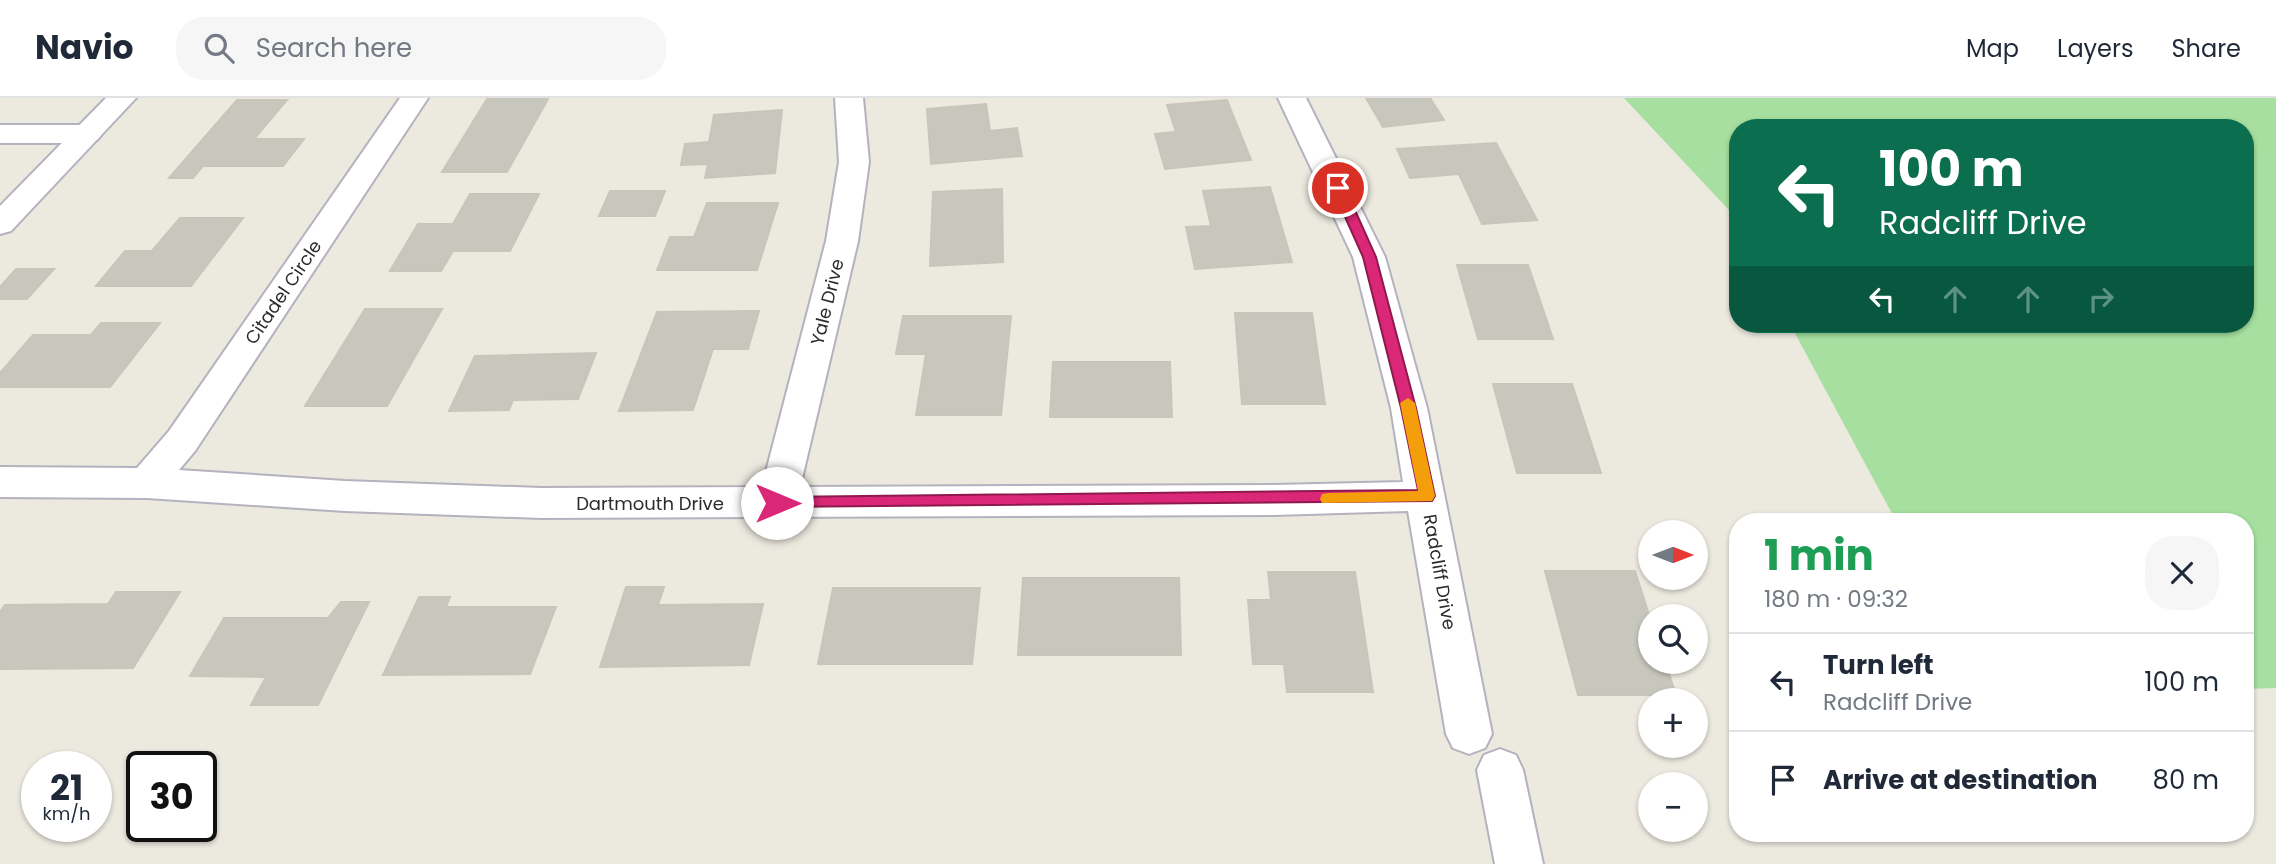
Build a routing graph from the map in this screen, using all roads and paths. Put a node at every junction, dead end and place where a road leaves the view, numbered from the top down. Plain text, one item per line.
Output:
1 (122, 98) edge
2 (414, 98) edge
3 (849, 98) edge
4 (1292, 98) edge
5 (0, 134) edge
6 (87, 134) junction
7 (0, 224) edge
8 (0, 482) edge
9 (147, 483) junction
10 (1427, 496) junction
11 (777, 503) junction
12 (1469, 734) dead end
13 (1500, 769) dead end
14 (1519, 864) edge

1 - 6 street
2 - 9 street, Citadel Circle
3 - 11 street, Yale Drive
4 - 10 street, Radcliff Drive
5 - 6 street
6 - 7 street
8 - 9 street, Dartmouth Drive
9 - 11 street, Dartmouth Drive
10 - 11 street, Dartmouth Drive
10 - 12 street, Radcliff Drive
13 - 14 street

